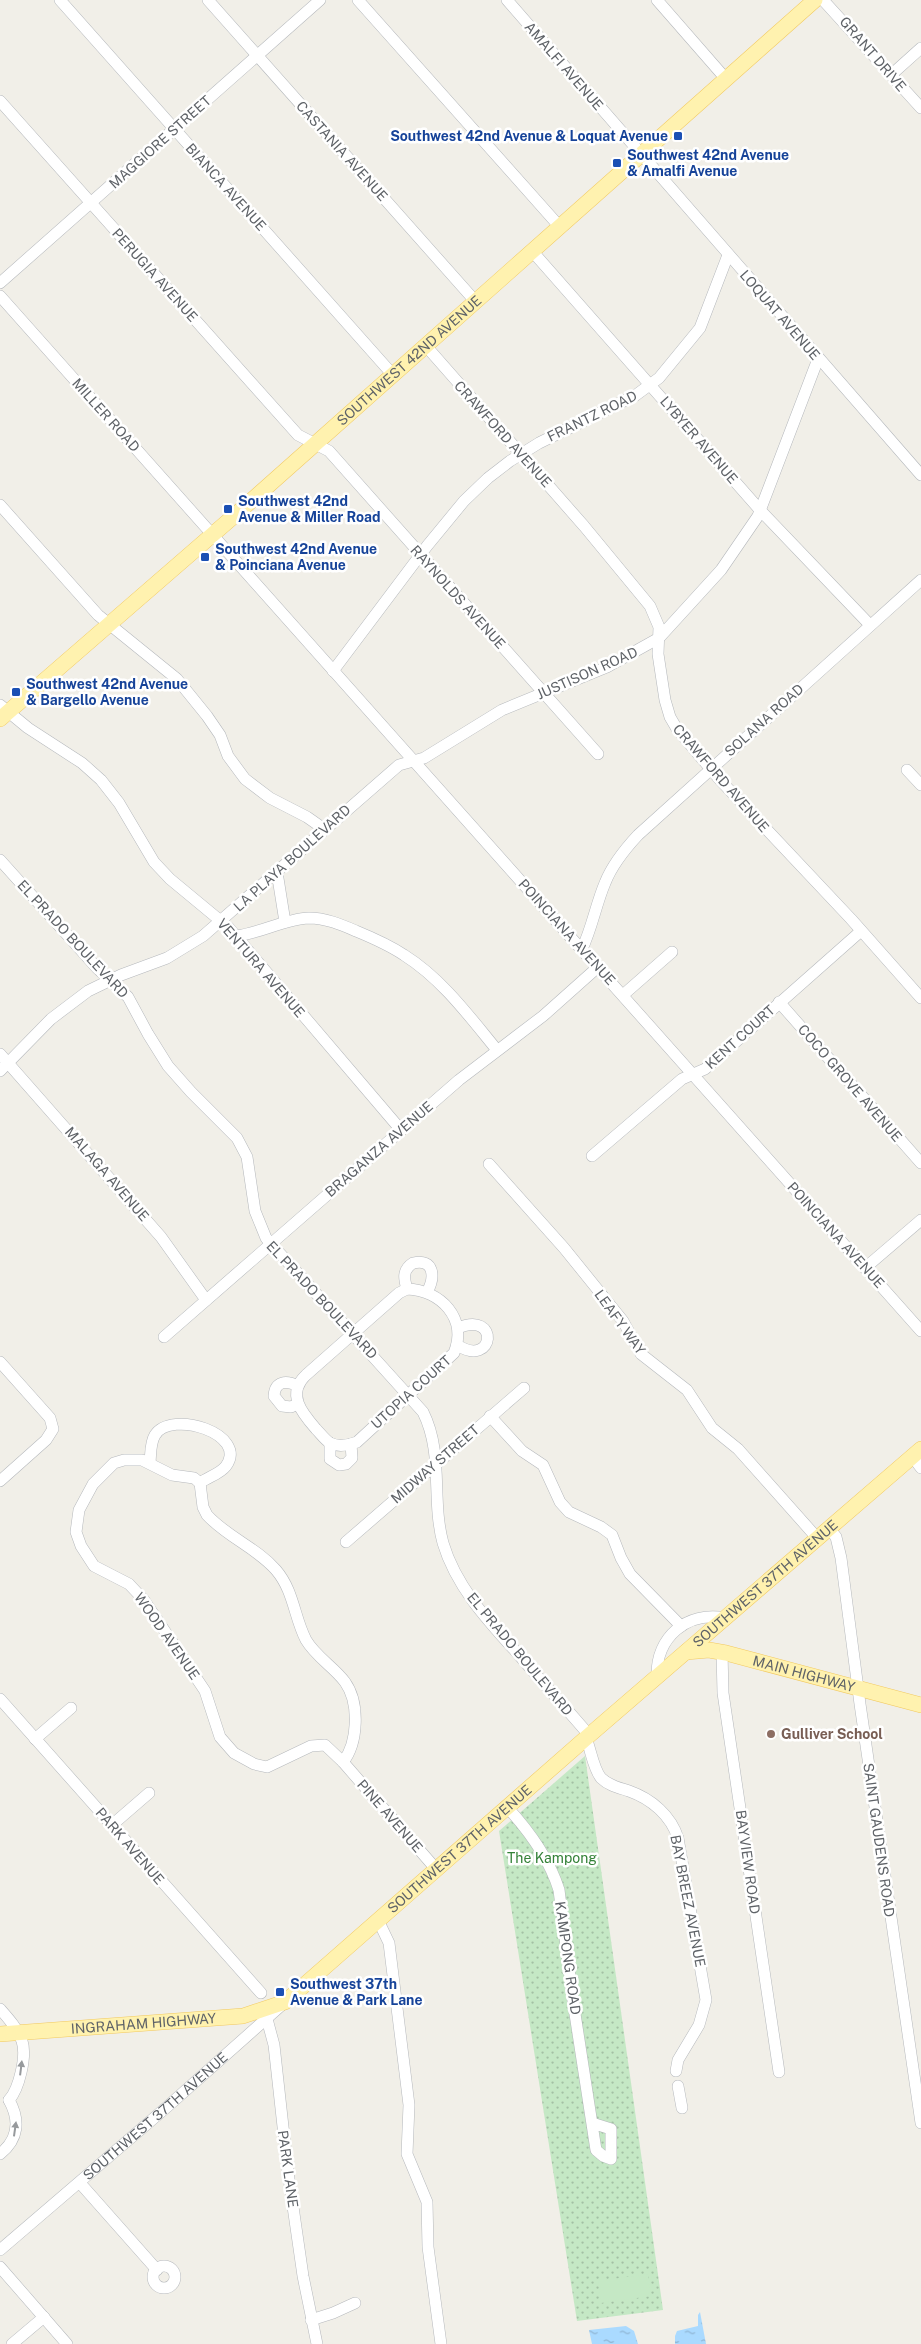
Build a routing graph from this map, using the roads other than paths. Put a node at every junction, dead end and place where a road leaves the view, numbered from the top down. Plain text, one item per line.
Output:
1 (60, 0) edge
2 (208, 0) edge
3 (320, 0) edge
4 (358, 0) edge
5 (507, 0) edge
6 (657, 0) edge
7 (815, 0) edge
8 (823, 0) edge
9 (921, 48) edge
10 (257, 56) junction
11 (891, 75) junction
12 (726, 79) junction
13 (0, 101) edge
14 (921, 108) edge
15 (174, 129) junction
16 (641, 155) junction
17 (91, 203) junction
18 (560, 228) junction
19 (533, 252) junction
20 (728, 255) junction
21 (0, 283) edge
22 (0, 296) edge
23 (476, 302) junction
24 (426, 346) junction
25 (818, 359) junction
26 (393, 375) junction
27 (650, 386) junction
28 (314, 444) junction
29 (520, 454) junction
30 (921, 475) edge
31 (0, 504) edge
32 (760, 510) junction
33 (212, 535) junction
34 (420, 555) junction
35 (921, 580) edge
36 (109, 624) junction
37 (870, 625) junction
38 (659, 638) junction
39 (333, 671) junction
40 (544, 692) junction
41 (3, 712) edge
42 (598, 754) dead end
43 (414, 761) junction
44 (710, 769) junction
45 (907, 770) dead end
46 (921, 785) edge
47 (324, 829) junction
48 (0, 860) edge
49 (277, 872) junction
50 (222, 920) junction
51 (285, 922) junction
52 (861, 931) junction
53 (236, 936) junction
54 (582, 949) junction
55 (672, 952) dead end
56 (598, 967) junction
57 (110, 980) junction
58 (623, 995) junction
59 (921, 998) edge
60 (779, 1002) junction
61 (497, 1050) junction
62 (0, 1054) edge
63 (4, 1067) edge
64 (693, 1075) junction
65 (401, 1130) junction
66 (592, 1156) dead end
67 (921, 1163) edge
68 (489, 1164) dead end
69 (921, 1220) edge
70 (272, 1244) junction
71 (865, 1268) junction
72 (407, 1289) junction
73 (427, 1292) junction
74 (206, 1300) junction
75 (458, 1328) junction
76 (921, 1331) edge
77 (353, 1334) junction
78 (164, 1337) dead end
79 (457, 1345) junction
80 (0, 1362) edge
81 (298, 1386) junction
82 (524, 1388) dead end
83 (408, 1394) junction
84 (298, 1404) junction
85 (490, 1416) junction
86 (330, 1443) junction
87 (351, 1444) junction
88 (918, 1458) edge
89 (150, 1462) junction
90 (436, 1463) junction
91 (0, 1480) edge
92 (200, 1483) junction
93 (830, 1528) junction
94 (818, 1539) junction
95 (346, 1542) dead end
96 (720, 1622) junction
97 (681, 1626) junction
98 (686, 1652) junction
99 (721, 1652) junction
100 (658, 1676) junction
101 (858, 1688) junction
102 (0, 1699) edge
103 (921, 1705) edge
104 (71, 1708) dead end
105 (588, 1736) junction
106 (35, 1739) junction
107 (343, 1762) junction
108 (149, 1793) dead end
109 (507, 1808) junction
110 (112, 1825) junction
111 (436, 1869) junction
112 (378, 1920) junction
113 (261, 1993) dead end
114 (285, 2002) junction
115 (0, 2009) edge
116 (267, 2019) junction
117 (19, 2033) junction
118 (0, 2034) edge
119 (676, 2071) dead end
120 (779, 2072) dead end
121 (678, 2086) dead end
122 (4, 2102) edge
123 (682, 2108) dead end
124 (592, 2123) dead end
125 (921, 2123) edge
126 (0, 2154) edge
127 (80, 2182) junction
128 (0, 2250) edge
129 (0, 2267) edge
130 (157, 2270) dead end
131 (355, 2303) dead end
132 (44, 2317) junction
133 (311, 2320) junction
134 (12, 2344) edge
135 (67, 2344) edge
136 (317, 2344) edge
137 (441, 2344) edge

1 - 15 street, BIANCA AVENUE
2 - 10 street, CASTANIA AVENUE
3 - 10 street, MAGGIORE STREET
4 - 18 street
5 - 16 street, AMALFI AVENUE
6 - 12 street
7 - 12 main road, SOUTHWEST 42ND AVENUE
8 - 11 street, GRANT DRIVE
9 - 11 street
10 - 15 street, MAGGIORE STREET
10 - 23 street, CASTANIA AVENUE
11 - 14 street, GRANT DRIVE
12 - 16 main road, SOUTHWEST 42ND AVENUE
13 - 17 street, PERUGIA AVENUE
15 - 17 street, MAGGIORE STREET
15 - 26 street, BIANCA AVENUE
16 - 18 main road, SOUTHWEST 42ND AVENUE
16 - 20 street, LOQUAT AVENUE
17 - 21 street, MAGGIORE STREET
17 - 28 street, PERUGIA AVENUE
18 - 19 main road, SOUTHWEST 42ND AVENUE
19 - 23 main road, SOUTHWEST 42ND AVENUE
19 - 27 street, LYBYER AVENUE
20 - 25 street, LOQUAT AVENUE
20 - 27 street, FRANTZ ROAD
22 - 33 street, MILLER ROAD
23 - 24 main road, SOUTHWEST 42ND AVENUE
24 - 26 main road, SOUTHWEST 42ND AVENUE
24 - 29 street, CRAWFORD AVENUE
25 - 30 street, LOQUAT AVENUE
25 - 32 street, JUSTISON ROAD
26 - 28 main road, SOUTHWEST 42ND AVENUE
27 - 29 street, FRANTZ ROAD
27 - 32 street, LYBYER AVENUE
28 - 33 main road, SOUTHWEST 42ND AVENUE
28 - 34 street, RAYNOLDS AVENUE
29 - 34 street, FRANTZ ROAD
29 - 38 street, CRAWFORD AVENUE
31 - 36 street
32 - 37 street, LYBYER AVENUE
32 - 38 street, JUSTISON ROAD
33 - 36 main road, SOUTHWEST 42ND AVENUE
33 - 39 street, POINCIANA AVENUE
34 - 39 street, FRANTZ ROAD
34 - 40 street, RAYNOLDS AVENUE
35 - 37 street, SOLANA ROAD
36 - 41 main road, SOUTHWEST 42ND AVENUE
36 - 47 street
37 - 44 street, SOLANA ROAD
38 - 40 street, JUSTISON ROAD
38 - 44 street, CRAWFORD AVENUE
39 - 43 street, POINCIANA AVENUE
40 - 42 street, RAYNOLDS AVENUE
40 - 43 street, JUSTISON ROAD
41 - 50 street, VENTURA AVENUE
43 - 47 street, LA PLAYA BOULEVARD
43 - 54 street, POINCIANA AVENUE
44 - 52 street, CRAWFORD AVENUE
44 - 54 street, SOLANA ROAD
45 - 46 street
47 - 49 street, LA PLAYA BOULEVARD
48 - 57 street, EL PRADO BOULEVARD
49 - 50 street, LA PLAYA BOULEVARD
49 - 51 street
50 - 53 street, VENTURA AVENUE
50 - 57 street, LA PLAYA BOULEVARD
51 - 53 street
51 - 61 street
52 - 59 street, CRAWFORD AVENUE
52 - 60 street, KENT COURT
53 - 65 street, VENTURA AVENUE
54 - 56 street, POINCIANA AVENUE
55 - 58 street
56 - 58 street, POINCIANA AVENUE
56 - 61 street, BRAGANZA AVENUE
57 - 63 street, LA PLAYA BOULEVARD
57 - 70 street, EL PRADO BOULEVARD
58 - 64 street, POINCIANA AVENUE
60 - 64 street, KENT COURT
60 - 67 street, COCO GROVE AVENUE
61 - 65 street, BRAGANZA AVENUE
62 - 63 street, MALAGA AVENUE
63 - 74 street, MALAGA AVENUE
64 - 66 street, KENT COURT
64 - 71 street, POINCIANA AVENUE
65 - 70 street, BRAGANZA AVENUE
68 - 94 street, LEAFY WAY
69 - 71 street
70 - 74 street, BRAGANZA AVENUE
70 - 77 street, EL PRADO BOULEVARD
71 - 76 street, POINCIANA AVENUE
72 - 73 street
72 - 73 street
72 - 77 street
73 - 75 street
74 - 78 street, BRAGANZA AVENUE
75 - 79 street, UTOPIA COURT
75 - 79 street
77 - 81 street
77 - 83 street, EL PRADO BOULEVARD
79 - 83 street, UTOPIA COURT
80 - 91 street
81 - 84 street
81 - 84 street
82 - 85 street, MIDWAY STREET
83 - 87 street, UTOPIA COURT
83 - 90 street, EL PRADO BOULEVARD
84 - 86 street
85 - 90 street, MIDWAY STREET
85 - 97 street
86 - 87 street
86 - 87 street
88 - 93 main road, SOUTHWEST 37TH AVENUE
89 - 92 street, WOOD AVENUE
89 - 92 street
89 - 107 street, WOOD AVENUE
90 - 95 street, MIDWAY STREET
90 - 105 street, EL PRADO BOULEVARD
92 - 107 street
93 - 94 main road, SOUTHWEST 37TH AVENUE
93 - 101 street, SAINT GAUDENS ROAD
94 - 96 main road, SOUTHWEST 37TH AVENUE
96 - 97 street
96 - 98 main road, SOUTHWEST 37TH AVENUE
96 - 99 main road
97 - 100 street
98 - 99 main road, MAIN HIGHWAY
98 - 100 main road, SOUTHWEST 37TH AVENUE
99 - 101 main road, MAIN HIGHWAY
99 - 120 street, BAYVIEW ROAD
100 - 105 main road, SOUTHWEST 37TH AVENUE
101 - 103 main road, MAIN HIGHWAY
101 - 125 street, SAINT GAUDENS ROAD
102 - 106 street, PARK AVENUE
104 - 106 street
105 - 109 main road, SOUTHWEST 37TH AVENUE
105 - 119 street, BAY BREEZ AVENUE
106 - 110 street, PARK AVENUE
107 - 111 street, PINE AVENUE
108 - 110 street
109 - 111 main road, SOUTHWEST 37TH AVENUE
109 - 124 street, KAMPONG ROAD
110 - 113 street, PARK AVENUE
111 - 112 main road, SOUTHWEST 37TH AVENUE
112 - 114 main road, SOUTHWEST 37TH AVENUE
112 - 137 street
114 - 116 street, SOUTHWEST 37TH AVENUE
114 - 117 main road, INGRAHAM HIGHWAY
115 - 117 street
116 - 127 street, SOUTHWEST 37TH AVENUE
116 - 133 street, PARK LANE
117 - 118 main road, INGRAHAM HIGHWAY
122 -> 117 street
121 - 123 street
126 -> 122 street
127 - 128 street, SOUTHWEST 37TH AVENUE
127 - 130 street
129 - 132 street
131 - 133 street
132 - 134 street
132 - 135 street
133 - 136 street, PARK LANE

